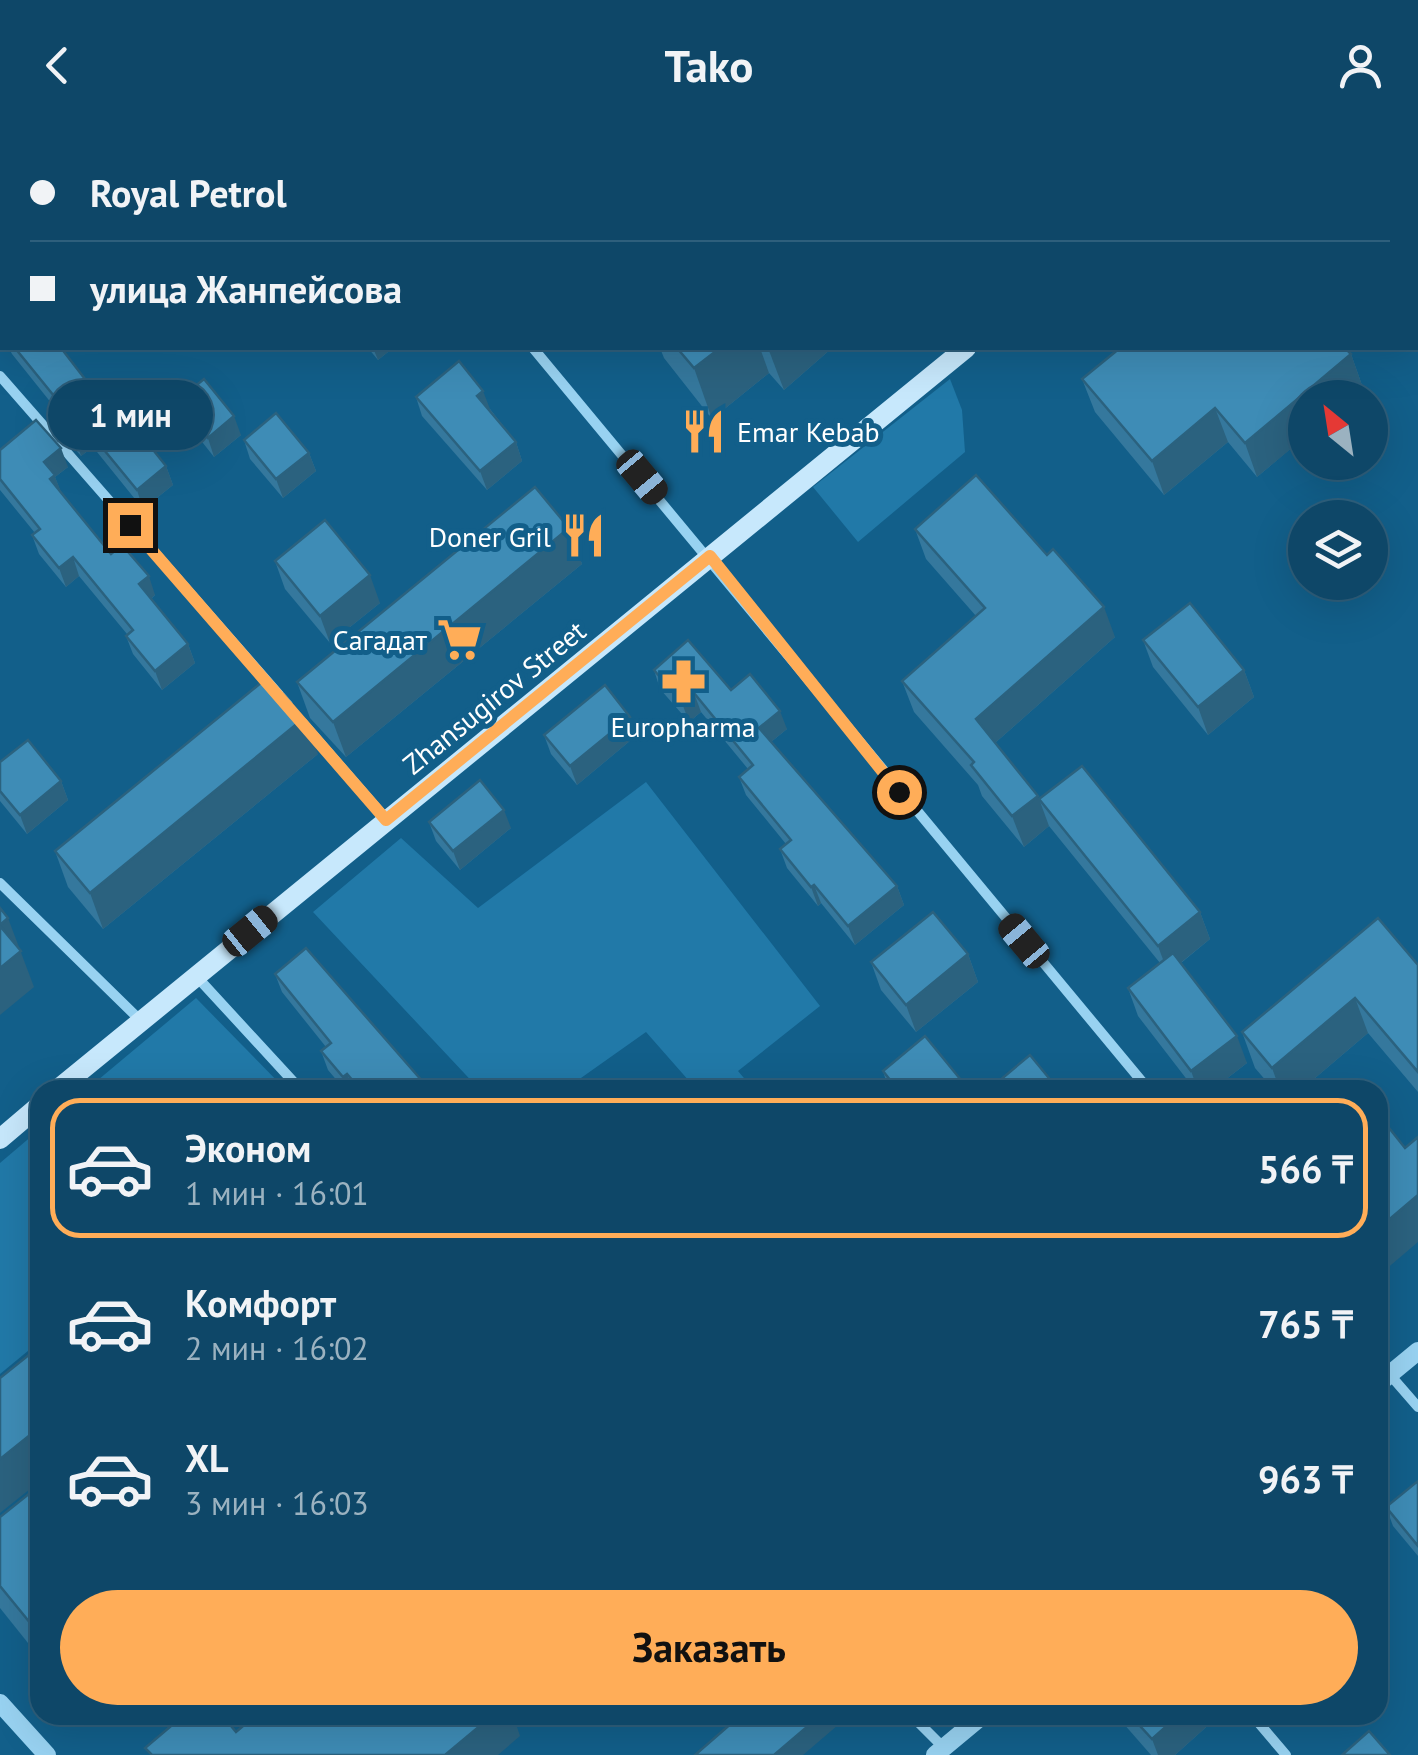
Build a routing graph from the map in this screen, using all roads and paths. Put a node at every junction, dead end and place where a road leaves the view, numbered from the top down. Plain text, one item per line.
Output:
1 (535, 350) edge
2 (964, 350) edge
3 (0, 376) edge
4 (710, 556) junction
5 (386, 820) junction
6 (0, 883) edge
7 (195, 975) junction
8 (140, 1020) junction
9 (70, 1080) edge
10 (292, 1080) edge
11 (1141, 1080) edge
12 (30, 1114) edge
13 (0, 1139) edge
14 (1418, 1351) edge
15 (1388, 1369) edge
16 (1388, 1380) edge
17 (1418, 1408) edge
18 (0, 1703) edge
19 (918, 1725) edge
20 (971, 1725) edge
21 (1260, 1725) edge
22 (939, 1751) edge
23 (48, 1755) edge
24 (1286, 1755) edge

1 - 4 street
2 - 4 main road, Zhansugirov Street
3 - 5 street
4 - 5 main road, Zhansugirov Street
4 - 11 street
5 - 7 main road, Zhansugirov Street
6 - 8 street
7 - 8 main road, Zhansugirov Street
7 - 10 street
8 - 9 main road, Zhansugirov Street
12 - 13 main road
14 - 15 street
16 - 17 street
18 - 23 street
19 - 22 street
20 - 22 street
21 - 24 street

